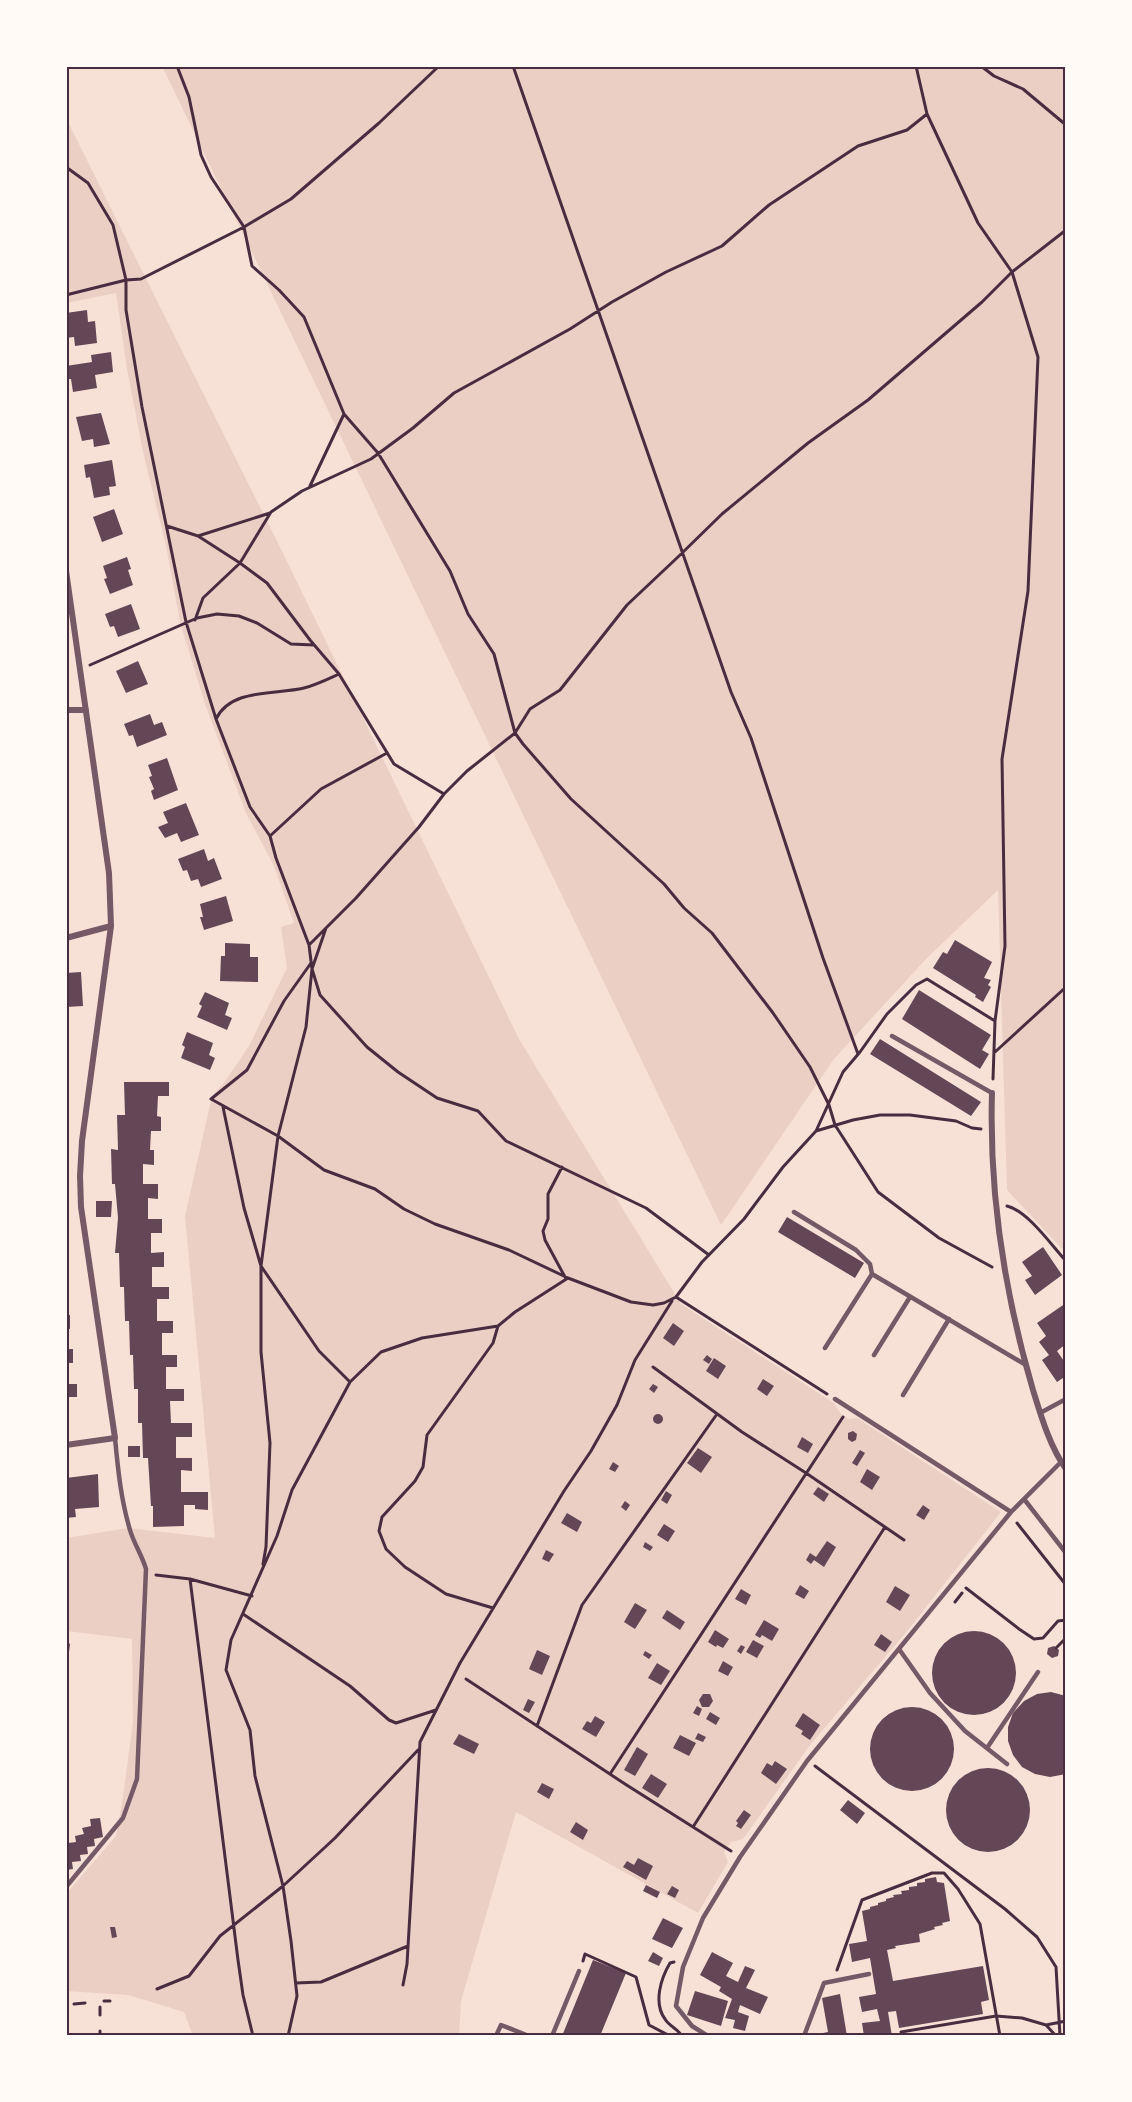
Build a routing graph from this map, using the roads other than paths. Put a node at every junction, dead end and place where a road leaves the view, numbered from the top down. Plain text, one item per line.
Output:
1 (66, 571) edge
2 (66, 710) edge
3 (87, 710) junction
4 (111, 926) junction
5 (66, 938) edge
6 (892, 1036) dead end
7 (992, 1093) joint
8 (794, 1212) dead end
9 (872, 1274) junction
10 (910, 1297) junction
11 (949, 1319) junction
12 (825, 1348) dead end
13 (874, 1355) dead end
14 (1026, 1365) junction
15 (903, 1395) dead end
16 (836, 1399) road end
17 (1066, 1399) edge
18 (1040, 1413) junction
19 (115, 1438) junction
20 (66, 1445) edge
21 (1061, 1462) junction
22 (1066, 1470) edge
23 (1024, 1499) junction
24 (1011, 1512) junction
25 (1066, 1553) edge
26 (899, 1649) junction
27 (1038, 1672) dead end
28 (987, 1748) junction
29 (1007, 1764) dead end
30 (66, 1887) edge
31 (579, 1971) road end
32 (869, 1974) dead end
33 (496, 2036) edge
34 (530, 2036) edge
35 (552, 2036) edge
36 (708, 2036) edge
37 (804, 2036) edge

1 - 3 street
2 - 3 street
3 - 4 street
4 - 5 street
4 - 19 street
6 - 7 lane
7 - 14 street
8 - 9 lane
9 - 10 lane
9 - 12 lane
10 - 11 lane
10 - 13 lane
11 - 14 lane
11 - 15 lane
14 - 18 street
16 - 24 lane
17 - 18 lane
18 - 21 street
19 - 20 street
19 - 30 lane
21 - 22 street
21 - 23 lane
23 - 24 lane
23 - 25 lane
24 - 26 lane
26 - 28 lane
26 - 36 lane
27 - 28 lane
28 - 29 lane
31 - 35 lane
32 - 37 lane
33 - 34 lane

